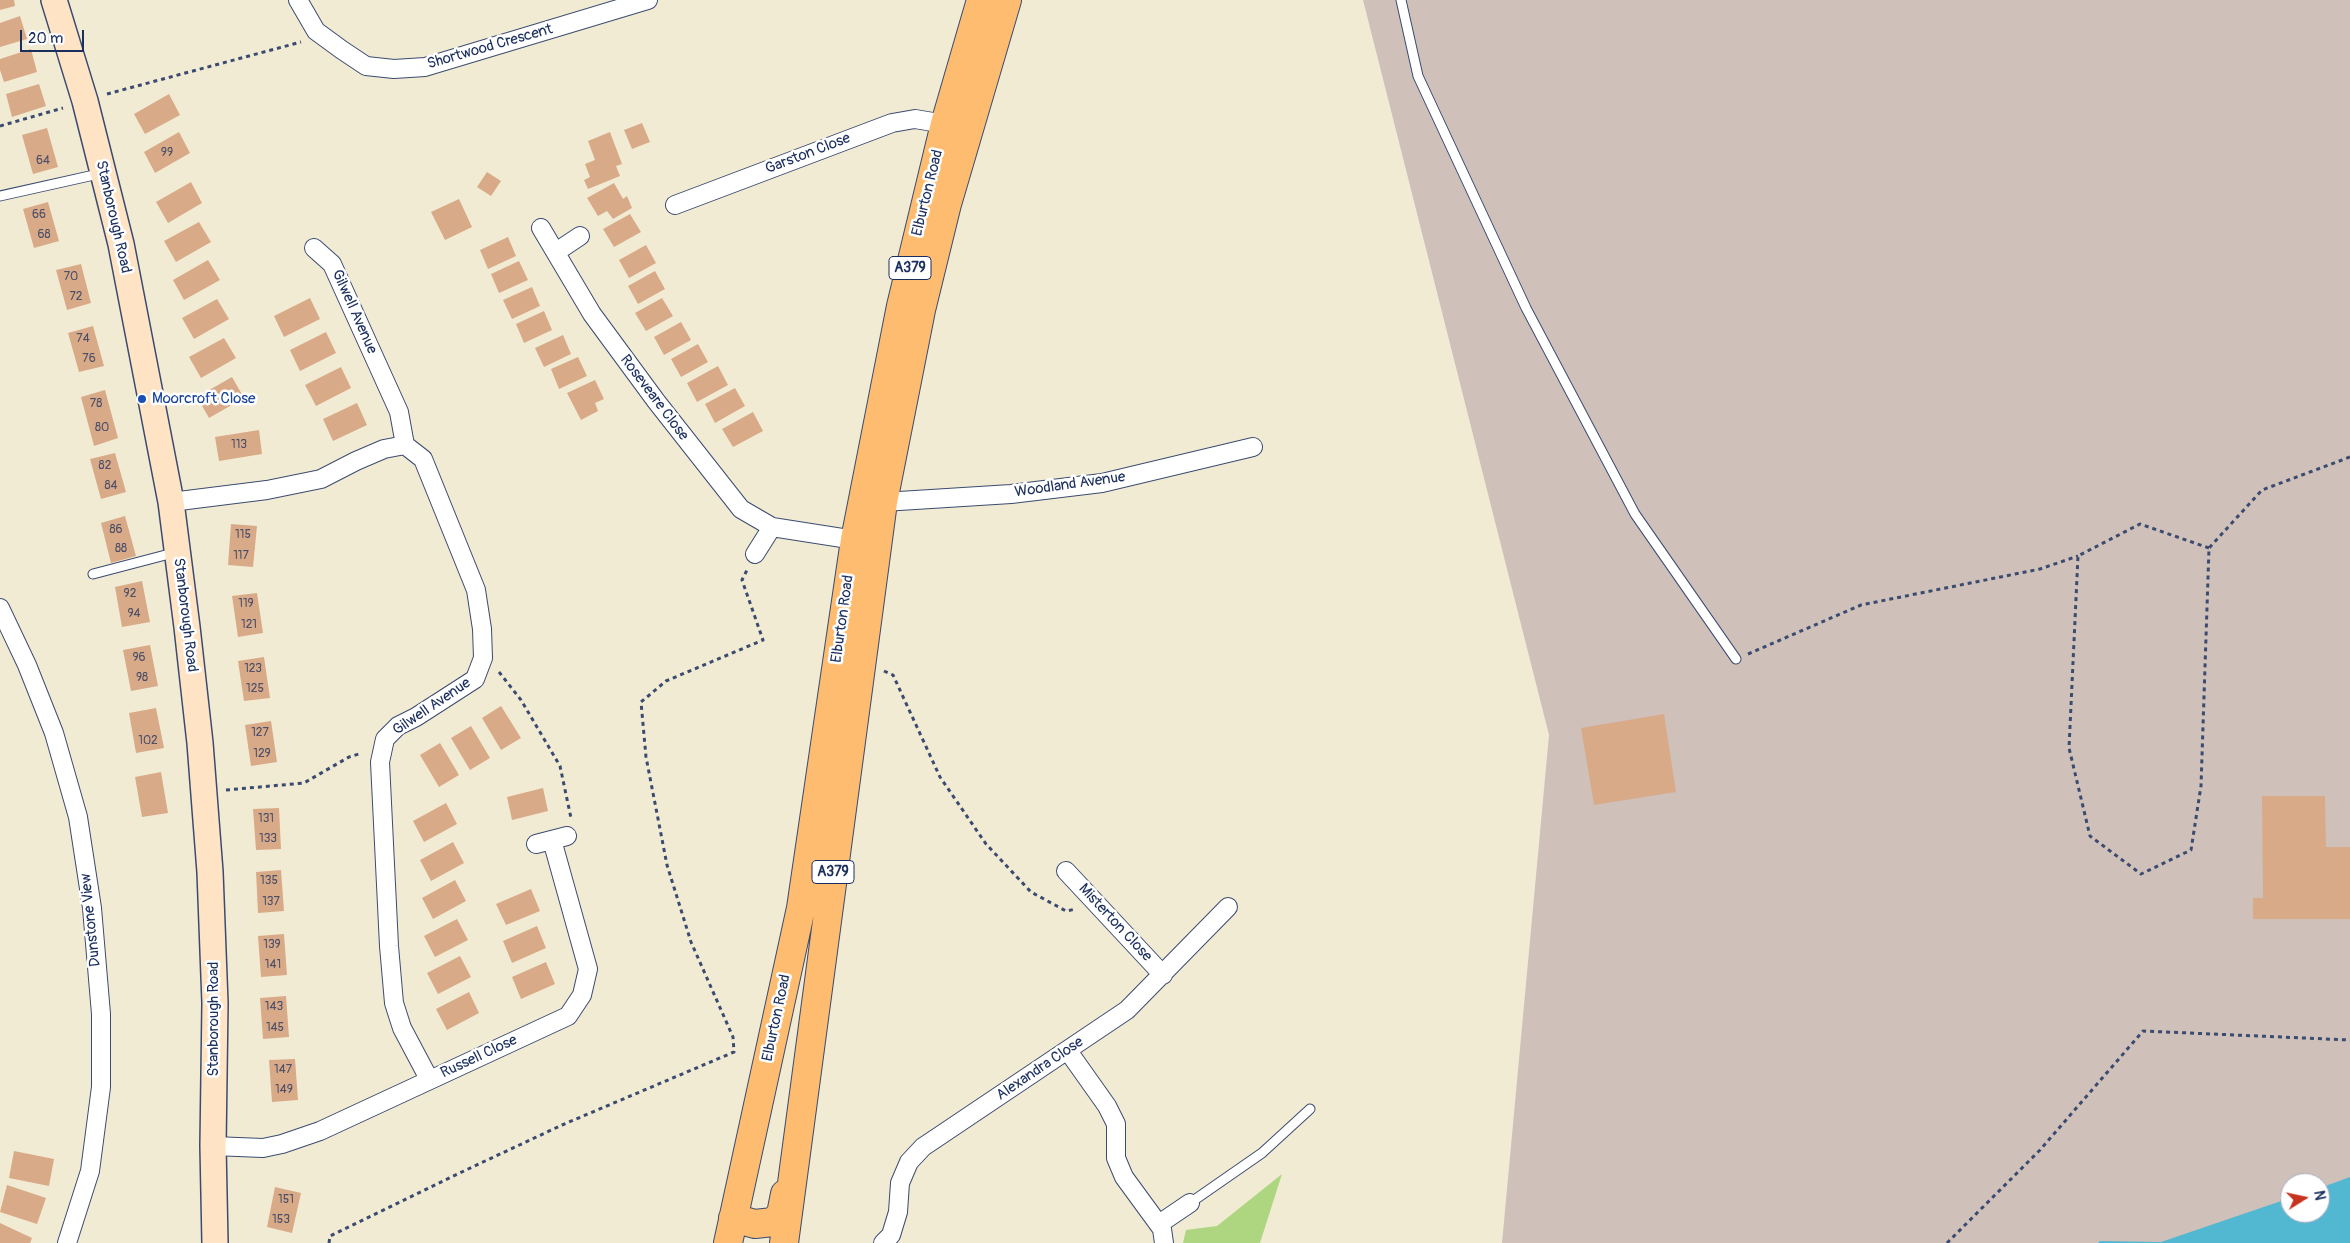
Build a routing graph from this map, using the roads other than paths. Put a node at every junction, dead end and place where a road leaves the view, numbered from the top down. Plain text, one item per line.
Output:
1 (54, 0) edge
2 (298, 0) edge
3 (648, 0) edge
4 (981, 0) edge
5 (1007, 0) edge
6 (1401, 0) edge
7 (945, 124) junction
8 (103, 173) junction
9 (0, 196) edge
10 (675, 204) dead end
11 (541, 228) dead end
12 (580, 236) dead end
13 (314, 248) dead end
14 (556, 252) junction
15 (405, 445) junction
16 (1253, 448) dead end
17 (171, 502) junction
18 (883, 502) junction
19 (772, 527) junction
20 (854, 540) junction
21 (177, 552) junction
22 (755, 554) road end
23 (93, 574) dead end
24 (0, 608) edge
25 (1736, 659) road end
26 (551, 840) road end
27 (1066, 871) dead end
28 (1228, 907) dead end
29 (1163, 975) junction
30 (1068, 1051) junction
31 (429, 1079) junction
32 (1310, 1109) dead end
33 (799, 1132) junction
34 (213, 1146) junction
35 (1190, 1203) joint
36 (1159, 1224) junction
37 (730, 1230) edge
38 (67, 1243) edge
39 (215, 1243) edge
40 (784, 1243) edge
41 (883, 1243) edge
42 (1164, 1243) edge

1 - 8 street, Stanborough Road
2 - 3 street, Shortwood Crescent
4 - 7 main road, Elburton Road / A379
5 - 18 main road, Elburton Road / A379
6 - 25 lane
7 - 10 street, Garston Close
7 - 20 main road, Elburton Road / A379
8 - 9 lane
8 - 17 street, Stanborough Road
11 - 14 street, Roseveare Close
12 - 14 street
13 - 15 street, Gilwell Avenue
14 - 19 street, Roseveare Close
15 - 17 street
15 - 31 street, Gilwell Avenue
16 - 18 street, Woodland Avenue
17 - 21 street, Stanborough Road
18 - 33 main road, Elburton Road / A379
19 - 20 street, Roseveare Close
19 - 22 street
20 - 37 main road, Elburton Road / A379
21 - 23 lane
21 - 34 street, Stanborough Road
24 - 38 street, Dunstone View
26 - 31 street, Russell Close
27 - 29 street, Misterton Close
28 - 29 street, Alexandra Close
29 - 30 street, Alexandra Close
30 - 36 street
30 - 41 street, Alexandra Close
31 - 34 street, Russell Close
32 - 35 lane
33 - 37 main road, A379
33 - 40 main road, Elburton Road / A379
34 - 39 street, Stanborough Road
35 - 36 street
36 - 42 street

